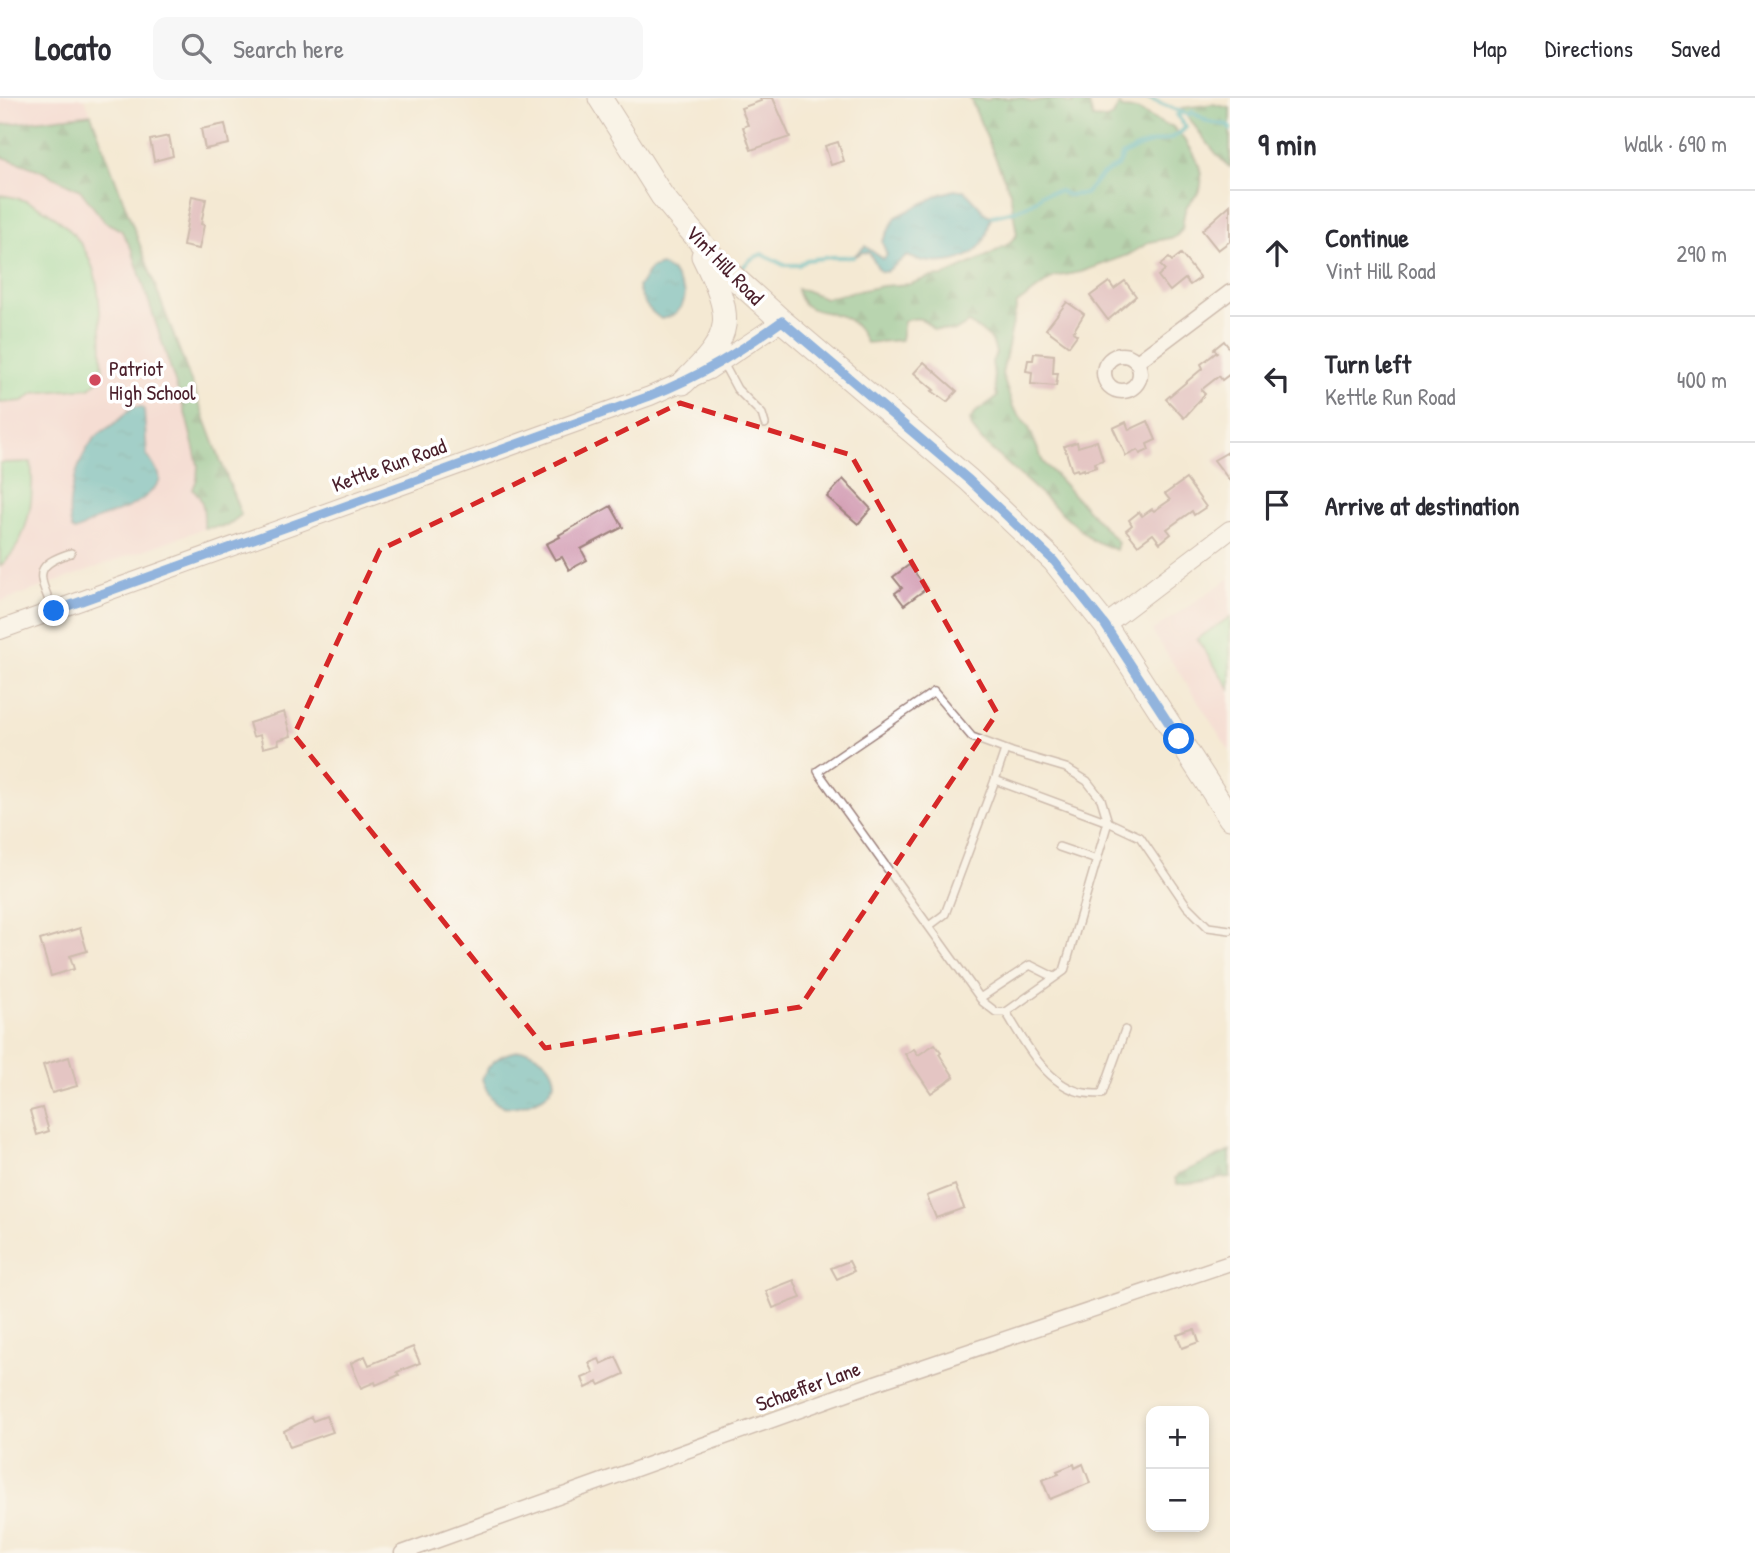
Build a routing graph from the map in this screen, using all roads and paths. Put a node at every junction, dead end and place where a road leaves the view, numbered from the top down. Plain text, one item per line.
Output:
1 (600, 98) edge
2 (692, 234) junction
3 (1229, 296) edge
4 (782, 321) junction
5 (1138, 362) dead end
6 (723, 363) junction
7 (683, 383) junction
8 (765, 424) dead end
9 (1230, 530) edge
10 (71, 553) dead end
11 (54, 611) junction
12 (1105, 625) junction
13 (0, 630) edge
14 (1005, 750) junction
15 (995, 780) junction
16 (1230, 818) edge
17 (1108, 822) junction
18 (1059, 847) dead end
19 (1097, 860) junction
20 (929, 926) junction
21 (1230, 930) edge
22 (1054, 978) junction
23 (980, 998) junction
24 (1006, 1012) junction
25 (1125, 1030) dead end
26 (1230, 1263) edge
27 (402, 1553) edge

1 - 2 main road, Vint Hill Road
2 - 4 main road, Vint Hill Road
2 - 7 main road
3 - 5 street
4 - 6 street, Kettle Run Road
4 - 12 main road, Vint Hill Road
6 - 7 street, Kettle Run Road
6 - 8 lane
7 - 11 street, Kettle Run Road
9 - 12 street
10 - 11 lane
11 - 13 street, Kettle Run Road
12 - 16 main road, Vint Hill Road
14 - 15 lane
14 - 17 lane
14 - 20 lane
15 - 17 lane
15 - 20 lane
17 - 19 lane
17 - 21 lane
18 - 19 lane
19 - 22 lane
20 - 23 lane
22 - 23 lane
22 - 24 lane
23 - 24 lane
24 - 25 lane
26 - 27 street, Schaeffer Lane

